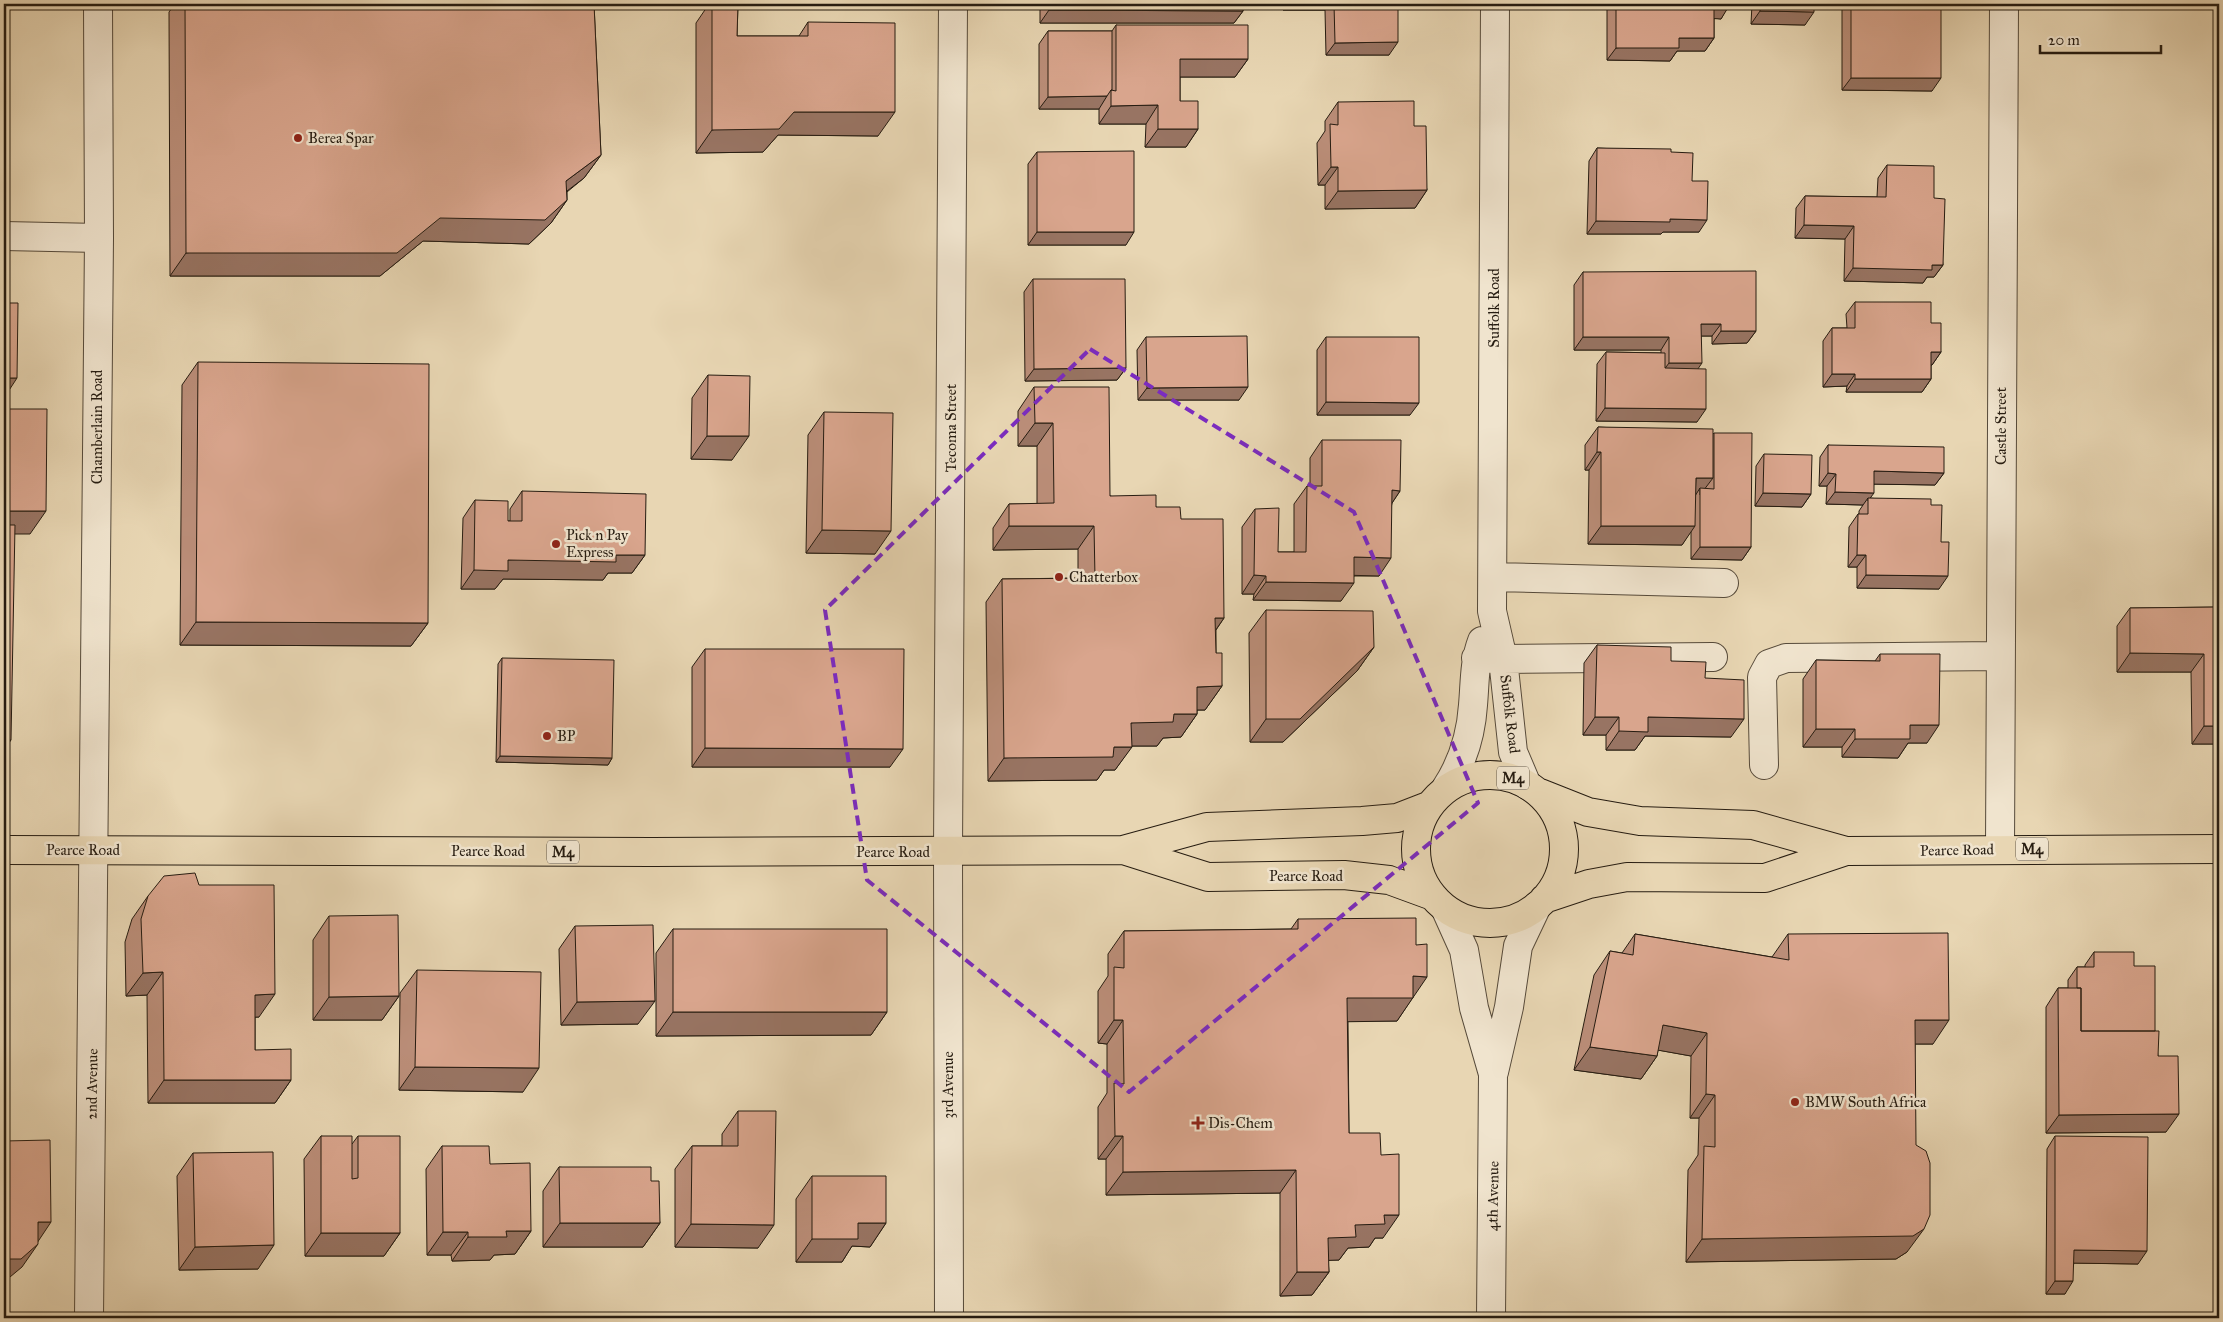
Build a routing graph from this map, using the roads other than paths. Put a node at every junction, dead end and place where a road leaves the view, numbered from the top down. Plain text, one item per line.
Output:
1 (98, 4) edge
2 (953, 4) edge
3 (1495, 4) edge
4 (2004, 4) edge
5 (4, 236) edge
6 (99, 238) junction
7 (1493, 577) junction
8 (1724, 583) dead end
9 (1492, 611) junction
10 (2000, 656) junction
11 (1713, 657) dead end
12 (1476, 658) junction
13 (1503, 659) junction
14 (1764, 765) dead end
15 (1534, 789) junction
16 (1437, 797) junction
17 (2000, 849) junction
18 (2219, 849) edge
19 (4, 850) edge
20 (94, 850) junction
21 (1123, 850) junction
22 (948, 851) junction
23 (1846, 851) junction
24 (1438, 902) junction
25 (1541, 903) junction
26 (1493, 1074) junction
27 (89, 1318) edge
28 (949, 1318) edge
29 (1492, 1318) edge

1 - 6 street, Chamberlain Road
2 - 22 street, Tecoma Street
3 - 7 street, Suffolk Road
4 - 10 street, Castle Street
5 - 6 street
6 - 20 street, Chamberlain Road
7 - 8 street
7 - 9 street, Suffolk Road
9 - 12 street, Suffolk Road
9 - 13 street, Suffolk Road
10 - 14 street
10 - 17 street, Castle Street
11 - 13 street
12 - 13 street
12 - 16 street, Suffolk Road
13 - 15 street, Suffolk Road
15 - 16 main road, Pearce Road / M4
15 - 23 main road, Pearce Road / M4
15 - 25 main road, Pearce Road / M4
16 - 21 main road, Pearce Road / M4
16 - 24 main road
17 - 18 main road, Pearce Road / M4
17 - 23 main road, Pearce Road / M4
19 - 20 main road, Pearce Road / M4
20 - 22 main road, Pearce Road / M4
20 - 27 street, 2nd Avenue
21 - 22 main road, Pearce Road / M4
21 - 24 main road, Pearce Road / M4
22 - 28 street, 3rd Avenue
23 - 25 main road, Pearce Road / M4
24 - 25 main road, Pearce Road / M4
24 - 26 street, 4th Avenue
25 - 26 street, 4th Avenue
26 - 29 street, 4th Avenue

